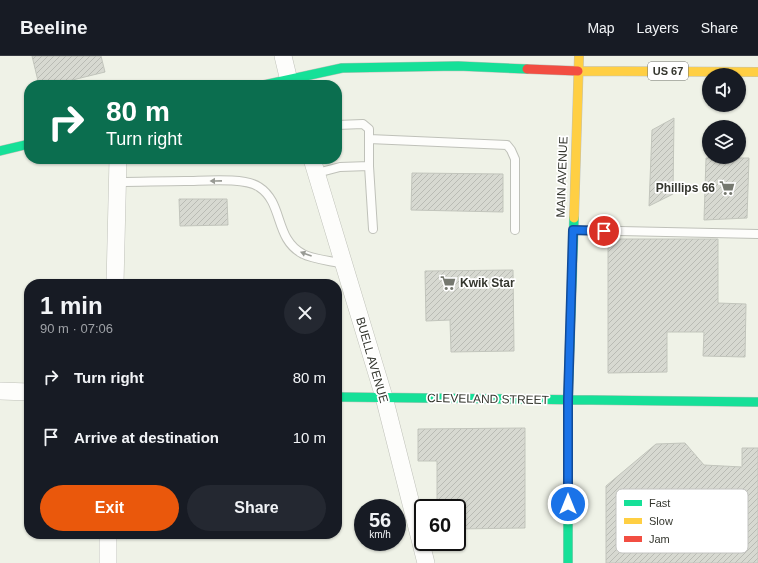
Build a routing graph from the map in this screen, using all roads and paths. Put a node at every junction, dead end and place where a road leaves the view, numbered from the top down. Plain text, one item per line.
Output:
1 (283, 56) edge
2 (579, 56) edge
3 (578, 70) junction
4 (758, 72) edge
5 (289, 80) edge
6 (297, 80) edge
7 (342, 125) edge
8 (369, 139) junction
9 (24, 145) edge
10 (0, 151) edge
11 (118, 164) edge
12 (315, 166) edge
13 (369, 166) junction
14 (118, 182) junction
15 (373, 229) dead end
16 (515, 230) dead end
17 (573, 230) junction
18 (758, 234) edge
19 (344, 264) junction
20 (115, 279) edge
21 (0, 391) edge
22 (24, 392) edge
23 (342, 397) edge
24 (384, 397) junction
25 (568, 400) junction
26 (758, 402) edge
27 (108, 539) edge
28 (108, 563) edge
29 (426, 563) edge
30 (568, 563) edge

1 - 5 street
2 - 3 street, MAIN AVENUE
3 - 4 street, US 67
3 - 6 street
3 - 17 street, MAIN AVENUE
7 - 8 lane
8 - 13 lane
8 - 16 lane
9 - 10 street
11 - 14 street
12 - 13 lane
12 - 19 street, BUELL AVENUE
13 - 15 lane
19 -> 14 lane
14 - 20 street
17 - 18 lane
17 - 25 street, MAIN AVENUE
19 - 24 street, BUELL AVENUE
21 - 22 street
23 - 24 street, CLEVELAND STREET
24 - 25 street, CLEVELAND STREET
24 - 29 street, BUELL AVENUE
25 - 26 street, CLEVELAND STREET
25 - 30 street, MAIN AVENUE
27 - 28 street

